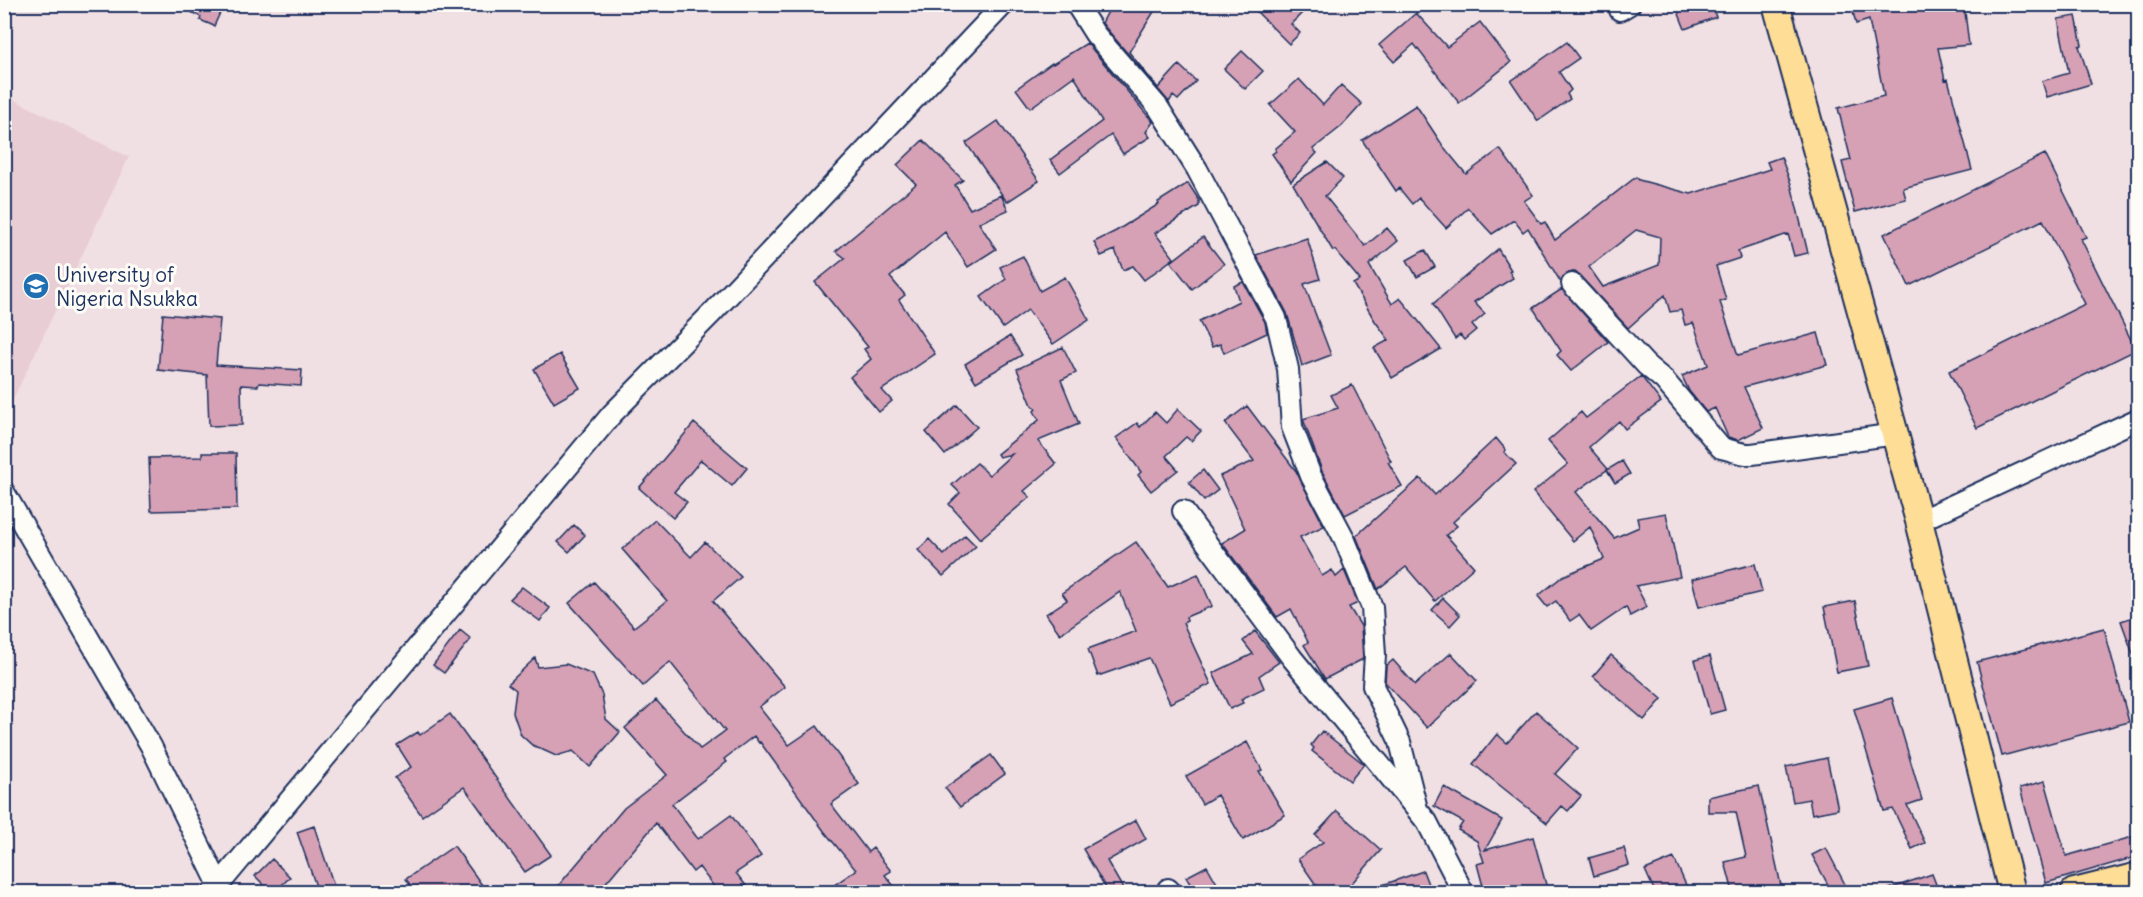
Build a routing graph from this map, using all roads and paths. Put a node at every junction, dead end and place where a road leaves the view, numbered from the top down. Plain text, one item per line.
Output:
1 (1004, 4) edge
2 (1076, 4) edge
3 (1776, 4) edge
4 (1572, 284) dead end
5 (2139, 419) edge
6 (1896, 434) junction
7 (4, 492) edge
8 (1183, 511) dead end
9 (1919, 520) junction
10 (1417, 809) junction
11 (2139, 876) edge
12 (216, 889) edge
13 (1463, 892) edge
14 (2012, 892) edge
15 (2074, 892) edge

1 - 12 street
2 - 10 street
3 - 6 main road
4 - 6 street
5 - 9 street
6 - 9 main road
7 - 12 street
8 - 10 street
9 - 14 main road
10 - 13 street
11 - 15 main road

